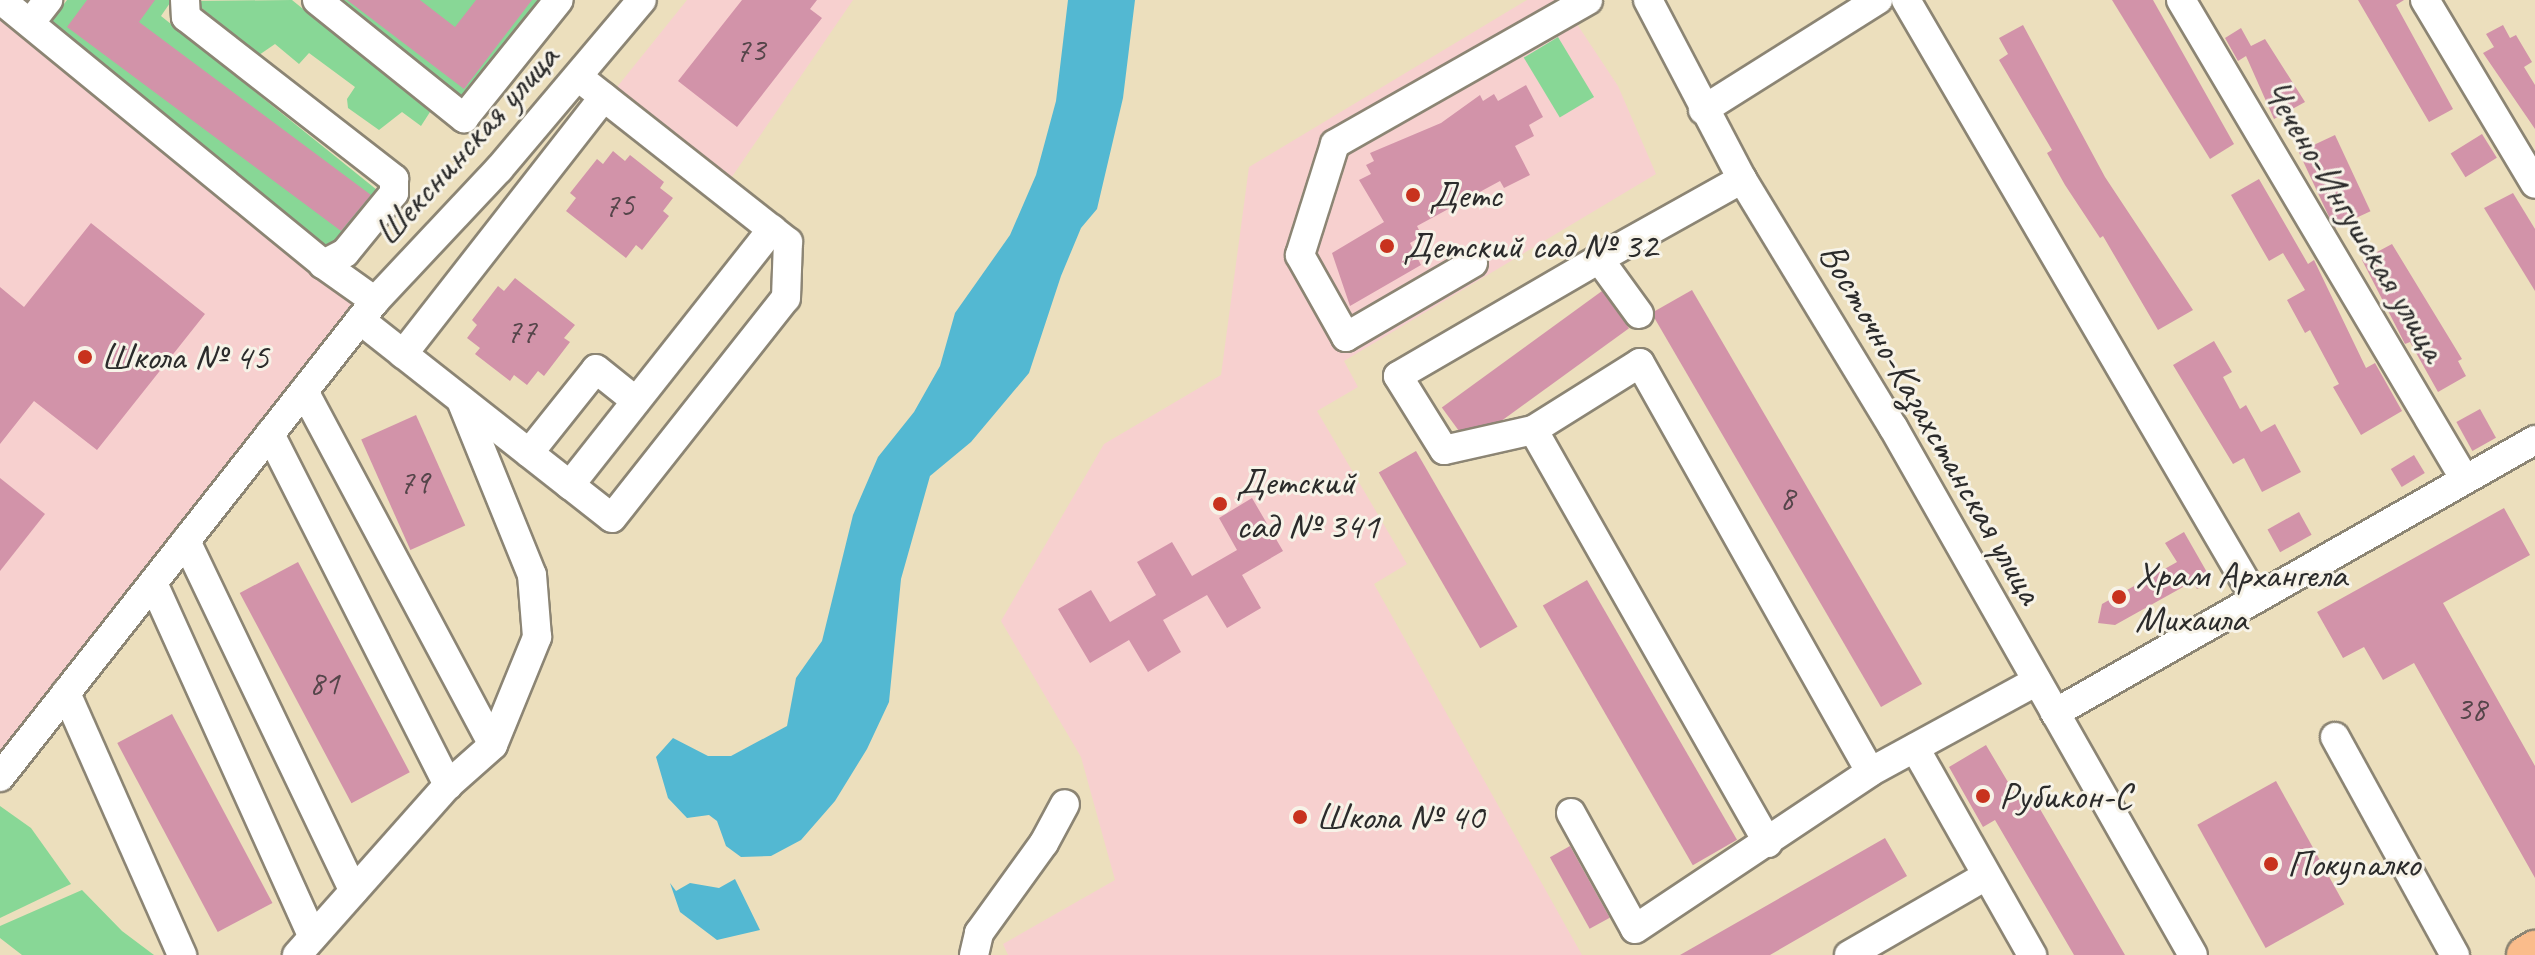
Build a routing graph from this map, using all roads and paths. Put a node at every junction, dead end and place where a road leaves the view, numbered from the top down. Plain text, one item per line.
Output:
1 (1, 0) edge
2 (185, 0) edge
3 (317, 0) edge
4 (559, 0) edge
5 (642, 0) edge
6 (1588, 0) edge
7 (1648, 0) edge
8 (1878, 0) edge
9 (1906, 0) edge
10 (2181, 0) edge
11 (2425, 0) edge
12 (39, 11) edge
13 (578, 77) junction
14 (604, 97) junction
15 (1703, 110) junction
16 (1742, 179) junction
17 (2535, 184) edge
18 (772, 229) junction
19 (1599, 259) junction
20 (1473, 263) dead end
21 (323, 264) junction
22 (367, 310) junction
23 (1639, 314) dead end
24 (403, 354) junction
25 (304, 391) junction
26 (461, 400) junction
27 (636, 401) junction
28 (1533, 430) junction
29 (270, 434) junction
30 (2535, 440) edge
31 (529, 453) junction
32 (2464, 478) junction
33 (570, 485) junction
34 (186, 541) junction
35 (153, 583) junction
36 (2255, 598) junction
37 (2037, 681) junction
38 (66, 693) junction
39 (2055, 713) junction
40 (2335, 737) dead end
41 (493, 745) junction
42 (1915, 748) junction
43 (1870, 772) junction
44 (0, 777) edge
45 (448, 785) junction
46 (1065, 804) dead end
47 (1571, 813) dead end
48 (1768, 843) junction
49 (1986, 876) junction
50 (354, 891) junction
51 (305, 946) edge
52 (2535, 949) edge
53 (182, 955) edge
54 (974, 955) edge
55 (1849, 955) edge
56 (2032, 955) edge
57 (2193, 955) edge
58 (2455, 955) edge
59 (2525, 955) edge

1 - 12 street
2 - 21 street
3 - 4 street, Шекснинская улица
5 - 13 street, Шекснинская улица
6 - 20 street
7 - 15 street, Восточно-Казахстанская улица
8 - 15 street
9 - 36 street
10 - 32 street, Чечено-Ингушская улица
11 - 17 street
12 - 21 street
13 - 14 street
13 - 22 street, Шекснинская улица
14 - 18 street
14 - 24 street
15 - 16 street, Восточно-Казахстанская улица
16 - 19 street
16 - 37 street, Восточно-Казахстанская улица
18 - 27 street
18 - 33 street
19 - 23 street
19 - 28 street
21 - 22 street
22 - 24 street
22 - 25 street, Шекснинская улица
24 - 26 street
25 - 29 street, Шекснинская улица
25 - 41 street
26 - 31 street
26 - 41 street
27 - 31 street
27 - 33 street
28 - 43 street
28 - 48 street
29 - 34 street, Шекснинская улица
29 - 45 street
30 - 32 street
31 - 33 street
32 - 36 street
34 - 35 street, Шекснинская улица
34 - 50 street
35 - 38 street, Шекснинская улица
35 - 51 street
36 - 39 street
37 - 39 street, Восточно-Казахстанская улица
37 - 42 street
38 - 44 street, Шекснинская улица
38 - 53 street
39 - 57 street, Восточно-Казахстанская улица
40 - 58 street
41 - 45 street
42 - 43 street
42 - 49 street
43 - 48 street
45 - 50 street
46 - 54 street
47 - 48 street
49 - 55 street
49 - 56 street
50 - 51 street
52 - 59 main road

